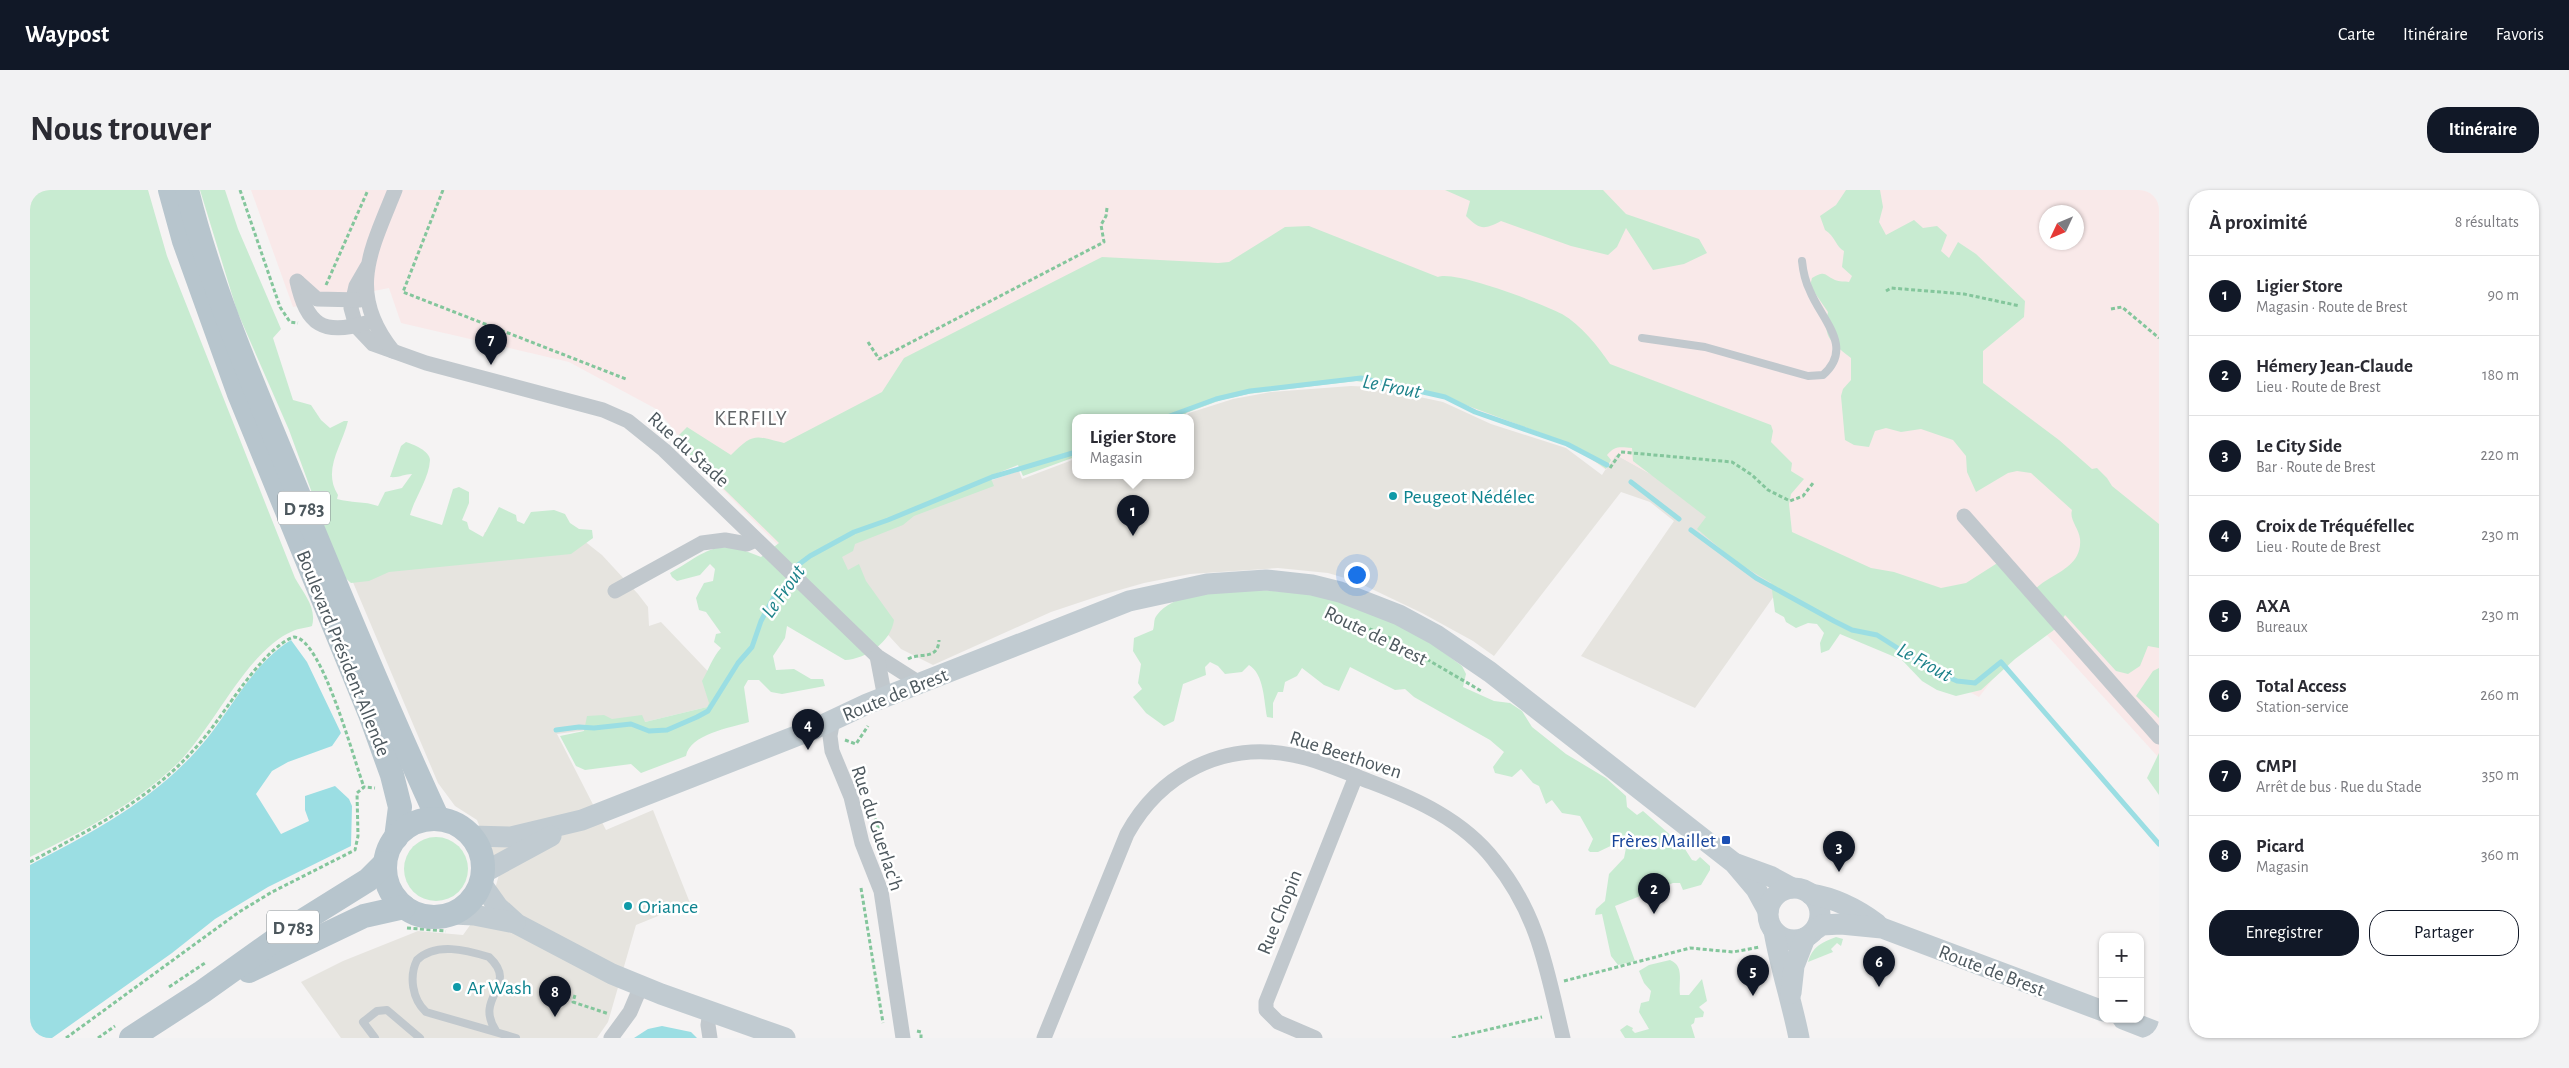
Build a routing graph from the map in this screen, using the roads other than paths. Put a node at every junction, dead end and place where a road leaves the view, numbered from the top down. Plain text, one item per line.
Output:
1 (170, 190) edge
2 (188, 190) edge
3 (395, 190) edge
4 (1802, 260) dead end
5 (360, 300) junction
6 (374, 321) junction
7 (356, 326) junction
8 (1642, 338) dead end
9 (394, 351) junction
10 (1964, 516) dead end
11 (756, 540) junction
12 (614, 591) dead end
13 (877, 656) junction
14 (921, 684) junction
15 (886, 698) junction
16 (833, 719) junction
17 (2159, 737) edge
18 (1356, 776) junction
19 (438, 819) junction
20 (582, 820) junction
21 (471, 836) junction
22 (396, 838) junction
23 (1734, 862) junction
24 (385, 863) junction
25 (482, 878) junction
26 (1801, 891) junction
27 (404, 907) junction
28 (453, 914) junction
29 (517, 924) junction
30 (1882, 928) junction
31 (1772, 929) junction
32 (1810, 934) junction
33 (641, 986) junction
34 (202, 992) junction
35 (1790, 995) junction
36 (2099, 1009) edge
37 (710, 1012) junction
38 (2133, 1023) edge
39 (496, 1030) junction
40 (2159, 1033) edge
41 (131, 1038) edge
42 (375, 1038) edge
43 (420, 1038) edge
44 (516, 1038) edge
45 (610, 1038) edge
46 (710, 1038) edge
47 (784, 1038) edge
48 (903, 1038) edge
49 (1044, 1038) edge
50 (1315, 1038) edge
51 (1563, 1038) edge
52 (1799, 1038) edge

1 - 22 main road, Boulevard Président Allende / D 783
2 - 19 main road, Boulevard Président Allende / D 783
3 - 5 street
4 - 8 lane
5 - 6 street
5 - 7 street
5 - 7 street
6 - 7 street
6 - 9 street
7 - 9 street, Rue du Stade
9 - 11 street, Rue du Stade
10 - 17 street
11 - 12 street
11 - 13 street, Rue du Stade
13 - 14 street, Rue du Stade
13 - 15 street
14 - 15 main road, Route de Brest
14 - 23 main road, Route de Brest
15 - 16 main road, Route de Brest
16 - 20 main road, Route de Brest
16 - 48 street, Rue du Guerlac'h
18 - 49 street, Rue Beethoven
18 - 50 street, Rue Chopin
18 - 51 street, Rue Beethoven
19 - 21 main road
19 - 22 main road
20 - 21 main road, Route de Brest
20 - 25 main road, Route de Brest
21 - 25 main road
22 - 24 main road
23 - 26 main road, Route de Brest
23 - 31 main road, Route de Brest
24 - 27 main road
24 - 34 main road, D 783
25 - 28 main road
25 - 29 main road
26 - 30 main road, Route de Brest
26 - 31 main road
26 - 32 main road
27 - 28 main road
27 - 34 main road, D 783
28 - 29 main road
29 - 33 main road
30 - 32 main road, Route de Brest
30 - 36 main road, Route de Brest
31 - 32 main road
31 - 35 main road, Route de Brest
32 - 35 main road
33 - 37 main road
33 - 45 street
34 - 41 main road, D 783
35 - 52 main road
37 - 46 street
37 - 47 main road
38 - 40 main road
39 - 39 lane
39 - 44 lane
42 - 43 lane

